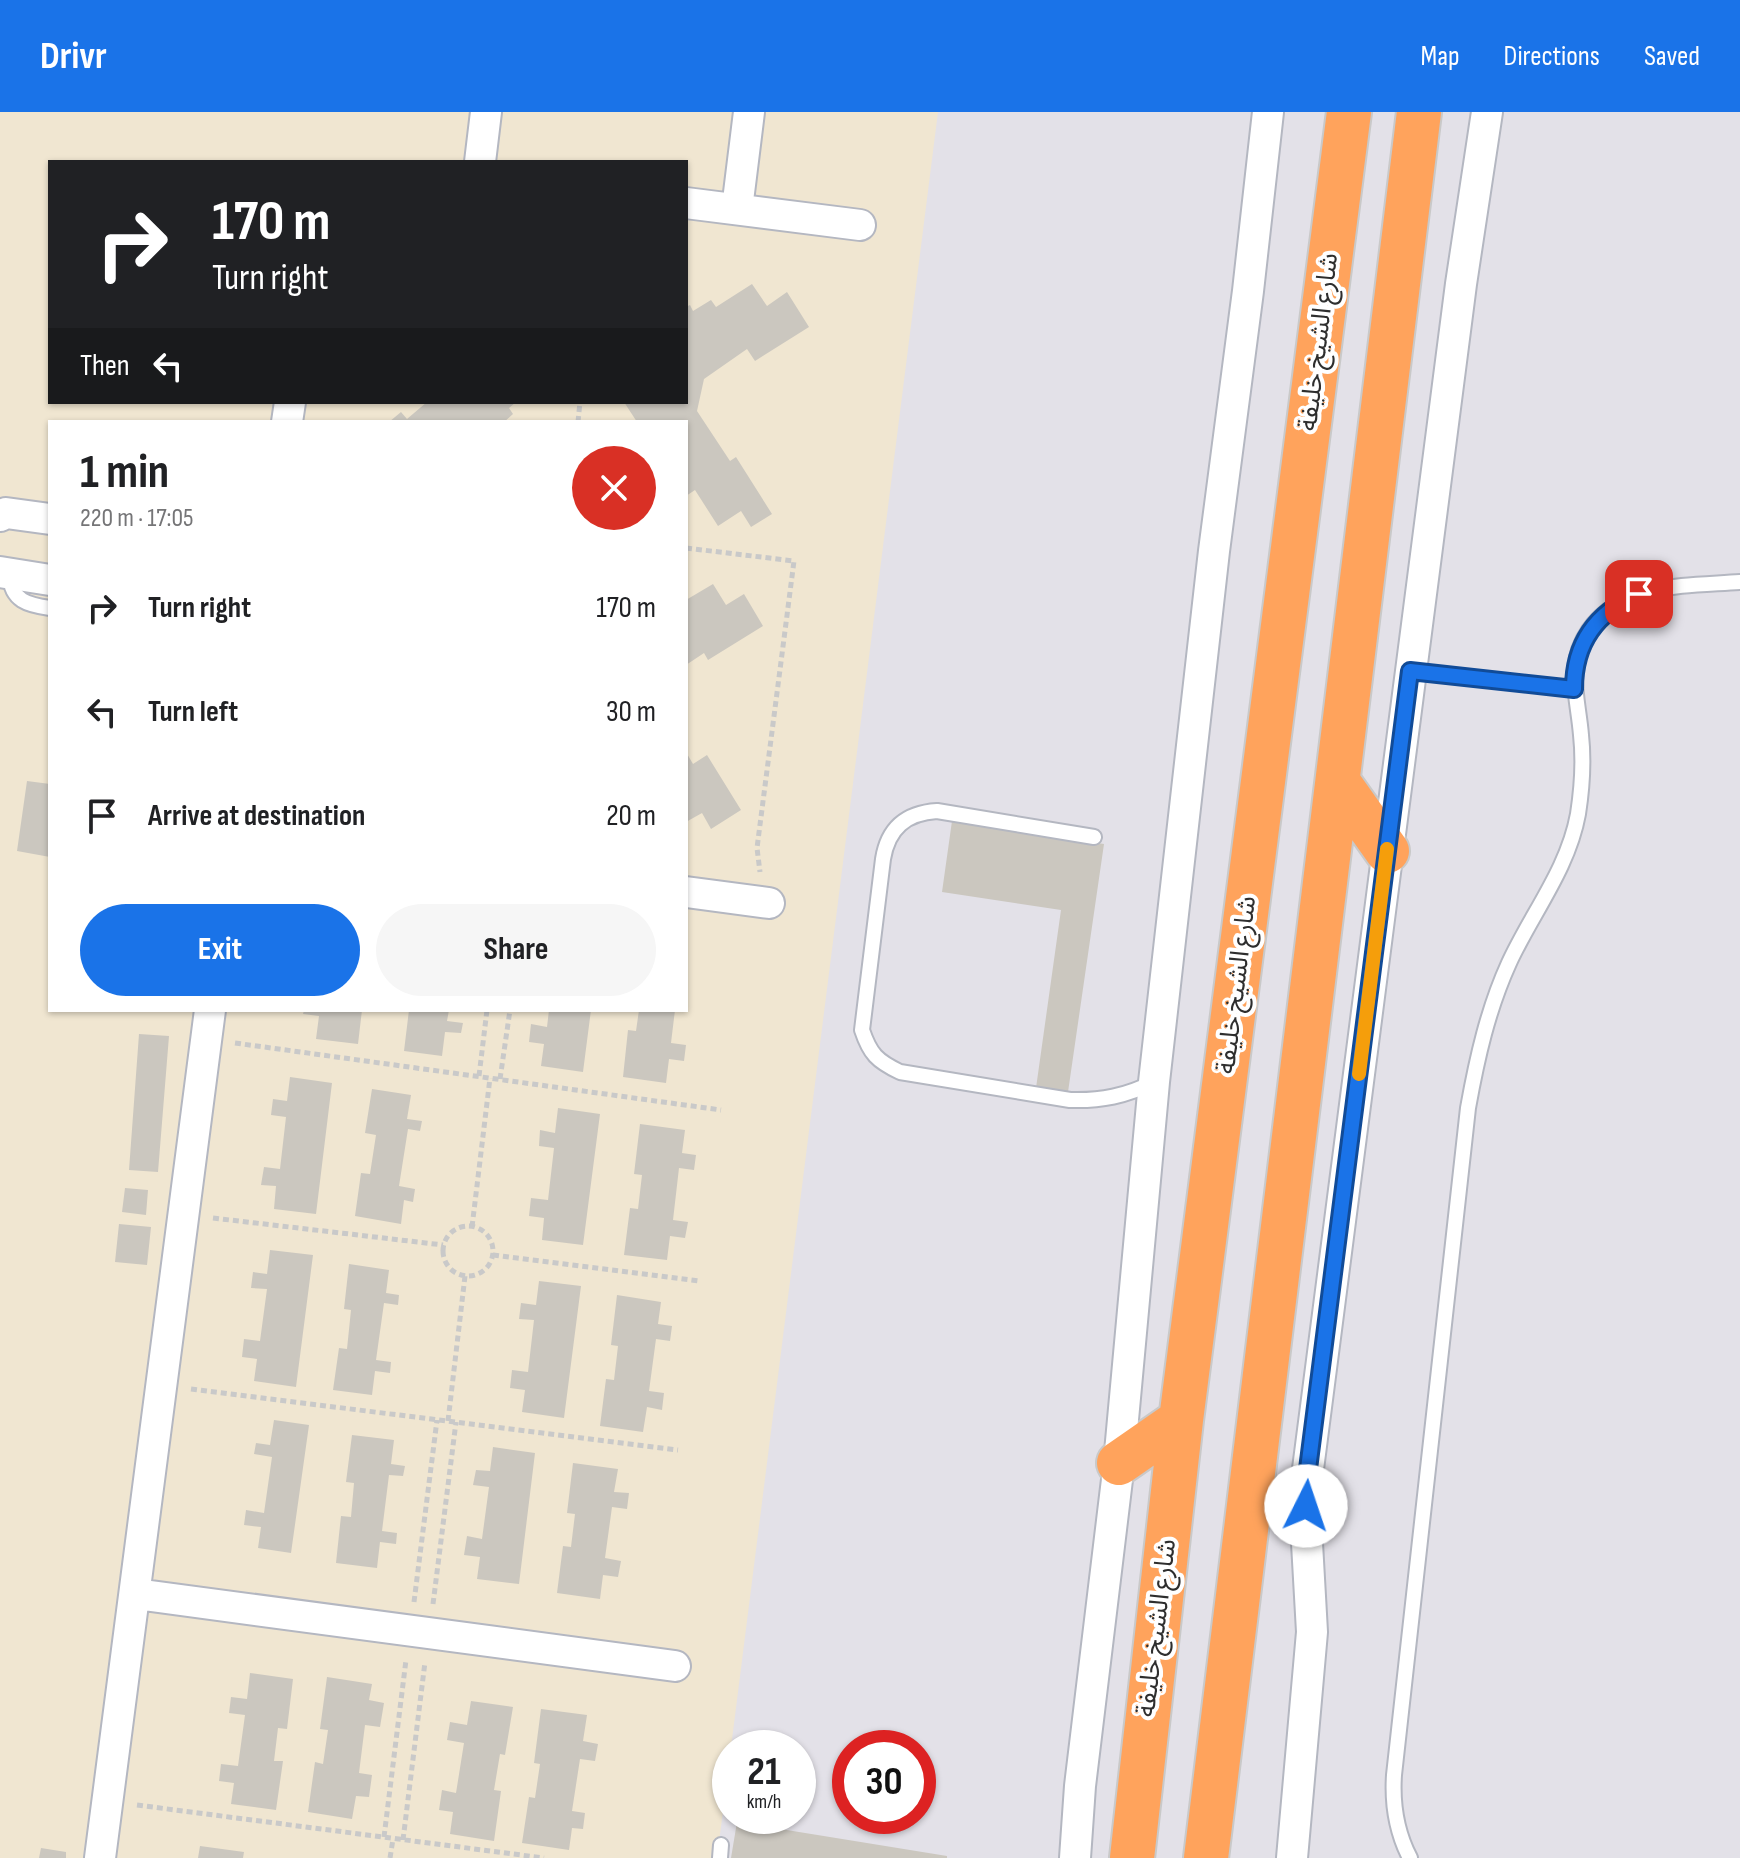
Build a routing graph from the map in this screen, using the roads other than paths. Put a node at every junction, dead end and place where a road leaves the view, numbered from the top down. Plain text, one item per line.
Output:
1 (486, 112) edge
2 (749, 112) edge
3 (1268, 112) edge
4 (1349, 112) edge
5 (1419, 112) edge
6 (1487, 112) edge
7 (480, 160) edge
8 (688, 203) edge
9 (737, 209) junction
10 (860, 225) dead end
11 (0, 516) edge
12 (48, 519) edge
13 (5, 574) edge
14 (48, 580) edge
15 (1740, 582) edge
16 (48, 608) edge
17 (1410, 671) junction
18 (1574, 689) junction
19 (1338, 782) junction
20 (1094, 837) dead end
21 (1387, 851) junction
22 (688, 892) edge
23 (769, 903) road end
24 (208, 1025) edge
25 (1154, 1082) junction
26 (1181, 1420) junction
27 (1119, 1463) junction
28 (136, 1594) junction
29 (675, 1666) dead end
30 (100, 1858) edge
31 (1075, 1858) edge
32 (1132, 1858) edge
33 (1206, 1858) edge
34 (1292, 1858) edge
35 (1410, 1858) edge

1 - 7 street
2 - 9 street
3 - 25 street
4 - 26 highway, شارع الشيخ خليفة
5 - 19 highway
6 - 17 street
8 - 9 street
9 - 10 street
11 - 12 street
13 - 14 street
13 - 16 lane
15 - 18 lane
17 - 18 lane
17 - 21 street
18 - 35 lane
19 - 21 highway
19 - 33 highway
20 - 25 lane
21 - 34 street
22 - 23 street
24 - 28 street
25 - 27 street
26 - 27 highway
26 - 32 highway, شارع الشيخ خليفة
27 - 31 street
28 - 29 street
28 - 30 street

